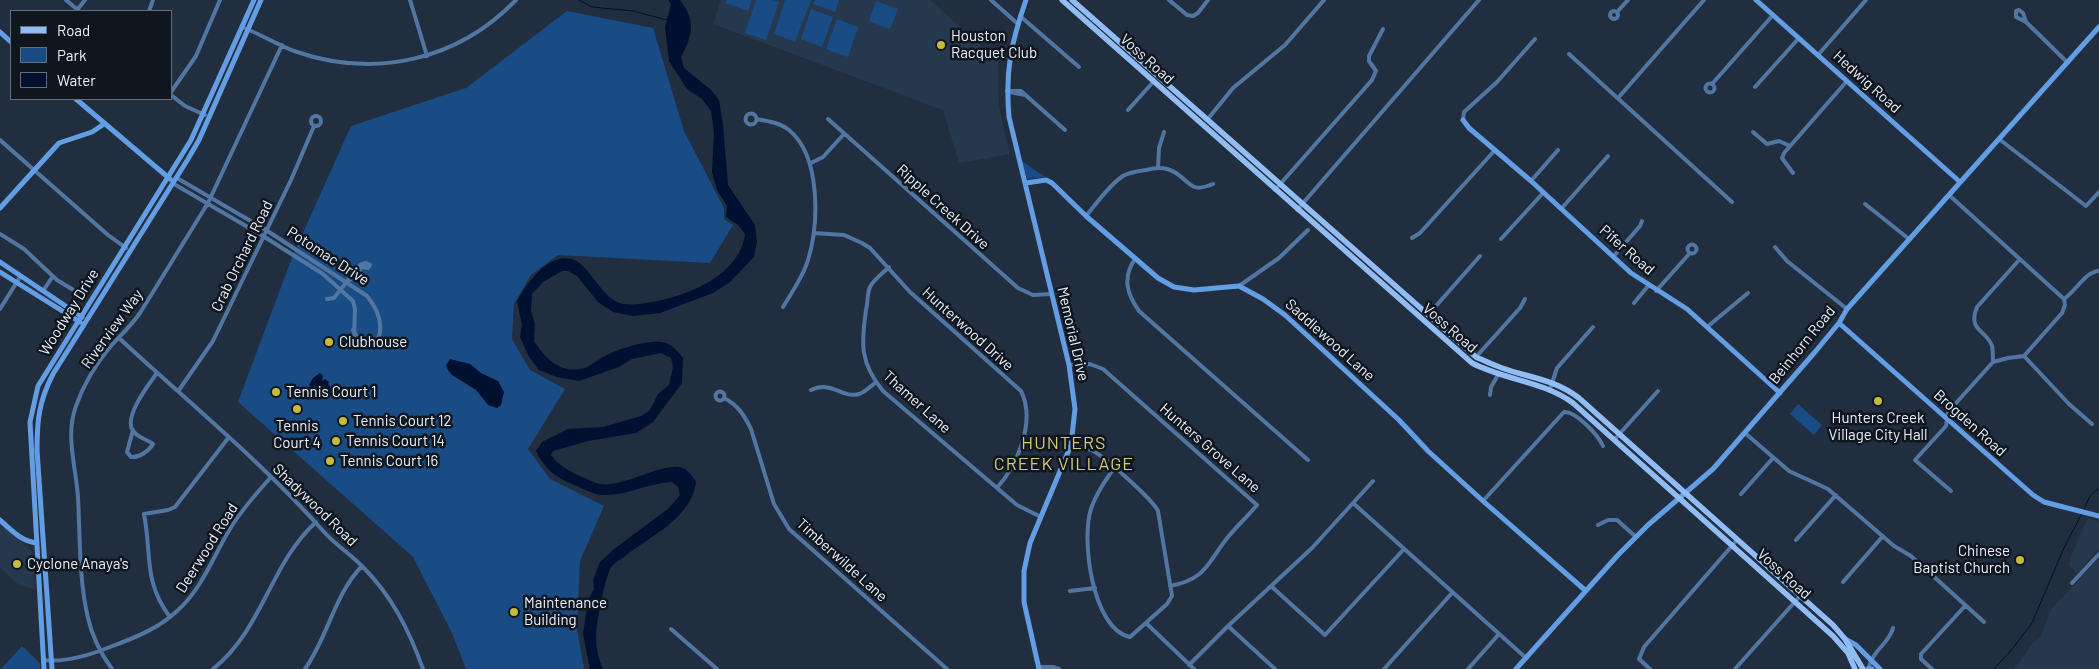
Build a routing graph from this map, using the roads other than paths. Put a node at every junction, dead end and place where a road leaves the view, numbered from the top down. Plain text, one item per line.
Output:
1 (66, 0) edge
2 (85, 0) edge
3 (220, 0) edge
4 (254, 0) edge
5 (261, 0) edge
6 (410, 0) edge
7 (516, 0) edge
8 (991, 0) edge
9 (1026, 0) edge
10 (1062, 0) edge
11 (1072, 0) edge
12 (1169, 0) edge
13 (1208, 0) edge
14 (1324, 0) edge
15 (1479, 0) edge
16 (1628, 0) edge
17 (1704, 0) edge
18 (1756, 0) edge
19 (1866, 0) edge
20 (78, 10) edge
21 (1617, 12) dead end
22 (1773, 15) junction
23 (1020, 16) junction
24 (2026, 22) dead end
25 (1018, 24) junction
26 (2099, 27) edge
27 (245, 28) junction
28 (1383, 29) dead end
29 (0, 32) edge
30 (1798, 38) junction
31 (1535, 39) dead end
32 (10, 41) edge
33 (282, 45) junction
34 (1569, 54) dead end
35 (1818, 55) junction
36 (426, 56) junction
37 (2067, 62) junction
38 (1079, 67) dead end
39 (1158, 75) junction
40 (1153, 81) junction
41 (1847, 81) junction
42 (1712, 84) dead end
43 (1755, 87) dead end
44 (1006, 91) junction
45 (172, 92) edge
46 (172, 95) edge
47 (1618, 98) junction
48 (77, 100) edge
49 (1128, 110) dead end
50 (202, 114) junction
51 (209, 117) junction
52 (757, 119) dead end
53 (828, 119) dead end
54 (1207, 120) junction
55 (1463, 120) joint
56 (104, 124) junction
57 (1202, 125) junction
58 (314, 126) dead end
59 (1065, 130) dead end
60 (1164, 132) dead end
61 (1753, 132) dead end
62 (844, 134) junction
63 (1999, 139) junction
64 (0, 140) edge
65 (1790, 146) junction
66 (1494, 150) junction
67 (1558, 150) dead end
68 (1243, 151) junction
69 (1238, 156) junction
70 (1608, 156) dead end
71 (811, 163) junction
72 (1158, 168) junction
73 (34, 170) junction
74 (1793, 173) dead end
75 (168, 177) junction
76 (177, 178) junction
77 (1531, 181) junction
78 (1960, 182) junction
79 (1026, 183) junction
80 (174, 184) junction
81 (1213, 184) dead end
82 (1281, 184) junction
83 (1275, 190) junction
84 (2099, 192) edge
85 (1543, 193) junction
86 (1949, 195) junction
87 (211, 198) junction
88 (1732, 202) dead end
89 (208, 203) junction
90 (1303, 204) junction
91 (1865, 204) dead end
92 (0, 208) edge
93 (1561, 209) junction
94 (1298, 210) junction
95 (1086, 216) junction
96 (1642, 221) dead end
97 (266, 230) junction
98 (1308, 230) dead end
99 (814, 233) junction
100 (0, 234) edge
101 (263, 236) junction
102 (1412, 238) dead end
103 (1501, 239) dead end
104 (1909, 239) junction
105 (124, 247) junction
106 (1775, 247) dead end
107 (1354, 249) junction
108 (130, 251) junction
109 (1690, 253) dead end
110 (1349, 255) junction
111 (1480, 256) dead end
112 (1613, 257) junction
113 (2020, 259) junction
114 (1135, 260) junction
115 (0, 262) edge
116 (889, 267) junction
117 (2099, 271) edge
118 (0, 272) edge
119 (53, 276) junction
120 (20, 277) junction
121 (348, 282) junction
122 (16, 283) junction
123 (1394, 285) junction
124 (1239, 286) junction
125 (1648, 286) junction
126 (341, 290) junction
127 (1389, 290) junction
128 (43, 291) junction
129 (1656, 291) junction
130 (1748, 293) dead end
131 (1051, 294) junction
132 (85, 297) dead end
133 (327, 299) dead end
134 (2064, 299) junction
135 (1525, 300) dead end
136 (1634, 303) dead end
137 (783, 307) dead end
138 (0, 309) edge
139 (1847, 309) junction
140 (81, 315) junction
141 (1428, 315) junction
142 (77, 321) junction
143 (1423, 321) junction
144 (85, 322) junction
145 (1839, 323) junction
146 (1593, 327) dead end
147 (1707, 327) junction
148 (119, 338) junction
149 (1467, 350) junction
150 (1462, 356) junction
151 (2024, 356) junction
152 (1476, 357) junction
153 (1993, 362) junction
154 (1069, 365) junction
155 (47, 370) junction
156 (157, 373) junction
157 (53, 374) junction
158 (1498, 375) junction
159 (876, 382) junction
160 (1552, 382) junction
161 (1550, 389) junction
162 (178, 390) junction
163 (812, 390) dead end
164 (1658, 391) dead end
165 (1780, 393) junction
166 (1490, 395) dead end
167 (724, 398) dead end
168 (1946, 418) junction
169 (2092, 424) dead end
170 (133, 430) junction
171 (1744, 434) junction
172 (229, 437) junction
173 (1616, 437) junction
174 (1071, 445) junction
175 (1603, 446) dead end
176 (1772, 458) junction
177 (1308, 460) dead end
178 (1114, 468) junction
179 (271, 477) junction
180 (32, 481) junction
181 (39, 481) junction
182 (1373, 481) dead end
183 (997, 488) junction
184 (1951, 492) dead end
185 (1741, 494) dead end
186 (1836, 495) junction
187 (1682, 496) junction
188 (1483, 502) junction
189 (1353, 503) junction
190 (2099, 516) edge
191 (1041, 517) junction
192 (0, 520) edge
193 (316, 522) junction
194 (1598, 525) dead end
195 (1883, 536) junction
196 (1636, 537) junction
197 (1796, 540) dead end
198 (1735, 542) junction
199 (36, 543) junction
200 (43, 543) junction
201 (1404, 549) junction
202 (2099, 554) edge
203 (362, 566) junction
204 (1843, 582) dead end
205 (2072, 583) dead end
206 (1170, 586) junction
207 (1271, 586) junction
208 (1095, 588) junction
209 (1070, 591) dead end
210 (1586, 591) junction
211 (1452, 593) junction
212 (1800, 596) junction
213 (47, 598) junction
214 (40, 599) junction
215 (1795, 602) junction
216 (1965, 606) junction
217 (170, 617) junction
218 (1984, 622) dead end
219 (1146, 623) junction
220 (1228, 626) junction
221 (1894, 628) dead end
222 (671, 629) dead end
223 (1499, 634) junction
224 (1845, 638) junction
225 (100, 651) junction
226 (1526, 658) junction
227 (44, 660) junction
228 (1871, 660) junction
229 (52, 661) junction
230 (1189, 665) junction
231 (1038, 668) edge
232 (1519, 668) edge
233 (44, 669) edge
234 (52, 669) edge
235 (112, 669) edge
236 (213, 669) edge
237 (305, 669) edge
238 (423, 669) edge
239 (717, 669) edge
240 (947, 669) edge
241 (1059, 669) edge
242 (1194, 669) edge
243 (1275, 669) edge
244 (1384, 669) edge
245 (1468, 669) edge
246 (1650, 669) edge
247 (1735, 669) edge
248 (1855, 669) edge
249 (1863, 669) edge
250 (1869, 669) edge
251 (1880, 669) edge
252 (1932, 669) edge

1 - 20 street
2 - 20 street
3 - 45 street
4 - 27 street, Woodway Drive
5 - 27 street, Woodway Drive
6 - 36 street
7 - 36 street
8 - 25 street
9 - 23 street, Memorial Drive
10 - 40 main road, Voss Road
11 - 39 main road, Voss Road
12 - 13 street
14 - 54 street
15 - 90 street
16 - 21 street
17 - 47 street
18 - 22 street, Hedwig Road
19 - 35 street
22 - 30 street, Hedwig Road
22 - 42 street
23 - 25 street, Memorial Drive
23 - 38 street
24 - 37 street
25 - 44 street, Memorial Drive
26 - 37 street, Beinhorn Road
27 - 33 street
27 - 50 street, Woodway Drive
27 - 51 street, Woodway Drive
28 - 82 street
29 - 32 street
30 - 35 street, Hedwig Road
30 - 43 street
31 - 55 street
33 - 36 street
33 - 87 street, Riverview Way
34 - 47 street
35 - 41 street, Hedwig Road
37 - 63 street, Beinhorn Road
39 - 40 street
39 - 54 main road, Voss Road
40 - 49 street
40 - 57 main road, Voss Road
41 - 65 street
41 - 78 street, Hedwig Road
44 - 59 street
44 - 79 street, Memorial Drive
46 - 50 street
47 - 88 street
48 - 56 street, Potomac Drive
50 - 51 street
50 - 75 street, Woodway Drive
51 - 76 street, Woodway Drive
52 - 71 street
53 - 62 street, Ripple Creek Drive
54 - 57 street
54 - 68 main road, Voss Road
55 - 66 street, Pifer Road
56 - 73 street
56 - 75 street, Potomac Drive
57 - 69 main road, Voss Road
58 - 97 street, Crab Orchard Road
60 - 72 street
61 - 65 street
62 - 71 street
62 - 131 street, Ripple Creek Drive
63 - 78 street, Beinhorn Road
63 - 84 street
64 - 73 street
65 - 74 street
66 - 77 street, Pifer Road
66 - 102 street
67 - 77 street
68 - 69 main road
68 - 82 main road, Voss Road
69 - 83 main road, Voss Road
70 - 93 street
71 - 99 street
72 - 81 street
72 - 95 street
73 - 92 street
73 - 105 street
75 - 76 street, Potomac Drive
75 - 80 street, Potomac Drive
75 - 105 street, Woodway Drive
76 - 80 street, Woodway Drive
76 - 87 street, Potomac Drive
77 - 85 street, Pifer Road
78 - 86 street, Beinhorn Road
79 - 95 street
79 - 131 street, Memorial Drive
80 - 89 street, Potomac Drive
80 - 108 street, Woodway Drive
82 - 83 street
82 - 90 main road, Voss Road
83 - 94 main road, Voss Road
85 - 93 street, Pifer Road
85 - 103 street
86 - 104 street, Beinhorn Road
86 - 113 street
87 - 89 street, Riverview Way
87 - 97 street, Potomac Drive
89 - 101 street, Potomac Drive
89 - 148 street, Riverview Way
90 - 94 street
90 - 107 main road, Voss Road
91 - 104 street
93 - 112 street, Pifer Road
94 - 110 main road, Voss Road
95 - 114 street
96 - 112 street
97 - 101 street, Crab Orchard Road
97 - 121 street, Potomac Drive
98 - 124 street
99 - 116 street, Hunterwood Drive
99 - 137 street
100 - 119 street
101 - 126 street, Potomac Drive
101 - 162 street, Crab Orchard Road
104 - 139 street, Beinhorn Road
105 - 108 street
105 - 140 street, Woodway Drive
106 - 139 street
107 - 110 main road
107 - 123 main road, Voss Road
108 - 144 street, Woodway Drive
109 - 129 street
110 - 127 main road, Voss Road
111 - 141 street
112 - 125 street, Pifer Road
113 - 134 street
113 - 153 street
114 - 124 street
114 - 177 street
115 - 120 street
116 - 159 street, Thamer Lane
116 - 183 street, Hunterwood Drive
117 - 134 street
118 - 122 street
119 - 128 street
119 - 132 street
120 - 122 street
120 - 128 street
121 - 121 street
121 - 126 street
121 - 126 street, Potomac Drive
122 - 138 street
122 - 142 street
123 - 127 main road
123 - 141 main road, Voss Road
124 - 188 street, Saddlewood Lane
125 - 129 street, Pifer Road
125 - 136 street
126 - 133 street
127 - 143 main road, Voss Road
128 - 140 street
129 - 147 street, Pifer Road
130 - 147 street
131 - 154 street, Memorial Drive
134 - 151 street
135 - 152 street
139 - 145 street, Beinhorn Road
140 - 142 street, Woodway Drive
140 - 144 street
141 - 143 street
141 - 149 main road, Voss Road
142 - 144 street
142 - 155 street, Woodway Drive
143 - 150 main road, Voss Road
144 - 157 street, Woodway Drive
145 - 165 street, Beinhorn Road
145 - 168 street, Brogden Road
146 - 160 street
147 - 165 street, Pifer Road
148 - 156 street, Shadywood Road
148 - 225 street, Riverview Way
149 - 150 main road
149 - 152 main road, Voss Road
150 - 158 main road, Voss Road
151 - 153 street
151 - 169 street
152 - 160 main road, Voss Road
153 - 168 street
154 - 174 street, Memorial Drive
154 - 206 street, Hunters Grove Lane
155 - 157 street
155 - 180 street, Woodway Drive
156 - 162 street, Shadywood Road
156 - 170 street
157 - 181 street, Woodway Drive
158 - 161 main road, Voss Road
158 - 166 street
159 - 163 street
159 - 183 street, Thamer Lane
160 - 161 street
160 - 173 main road, Voss Road
161 - 173 main road, Voss Road
162 - 172 street, Shadywood Road
164 - 173 street
165 - 171 street, Beinhorn Road
167 - 240 street, Timberwilde Lane
168 - 184 street
168 - 190 street, Brogden Road
170 - 170 street
171 - 176 street
171 - 187 street, Beinhorn Road
172 - 179 street, Shadywood Road
172 - 217 street
173 - 187 main road, Voss Road
174 - 178 street
174 - 191 street, Memorial Drive
175 - 188 street
176 - 185 street
176 - 186 street
178 - 206 street
178 - 208 street
179 - 193 street, Shadywood Road
179 - 217 street, Deerwood Road
180 - 181 street
180 - 199 street, Woodway Drive
181 - 200 street, Woodway Drive
182 - 189 street
183 - 191 street, Thamer Lane
186 - 195 street
186 - 197 street
187 - 196 street, Beinhorn Road
187 - 198 main road, Voss Road
188 - 210 street, Saddlewood Lane
189 - 201 street
189 - 207 street
191 - 231 street, Memorial Drive
192 - 199 street
193 - 203 street, Shadywood Road
193 - 236 street
194 - 196 street
195 - 204 street
195 - 216 street
196 - 210 street, Beinhorn Road
198 - 212 main road, Voss Road
198 - 215 main road, Voss Road
198 - 246 street
199 - 200 street
199 - 214 street, Woodway Drive
200 - 213 street, Woodway Drive
201 - 207 street
201 - 211 street
202 - 205 street
203 - 237 street
203 - 238 street, Shadywood Road
206 - 219 street
207 - 220 street
208 - 209 street
208 - 219 street
210 - 226 street, Beinhorn Road
211 - 223 street
211 - 244 street
212 - 215 street
212 - 224 main road, Voss Road
213 - 214 street
213 - 229 street, Woodway Drive
214 - 227 street, Woodway Drive
215 - 247 street
215 - 248 main road, Voss Road
216 - 218 street
216 - 252 street
217 - 225 street, Deerwood Road
219 - 230 street
220 - 230 street
220 - 243 street
221 - 228 street
222 - 239 street
223 - 226 street
223 - 245 street
224 - 228 street
224 - 249 main road, Voss Road
225 - 229 street, Deerwood Road
225 - 235 street, Riverview Way
226 - 232 street, Beinhorn Road
227 - 229 street, Deerwood Road
227 - 233 street, Woodway Drive
228 - 250 street
228 - 251 street
229 - 234 street, Woodway Drive
230 - 242 street
231 - 241 street

